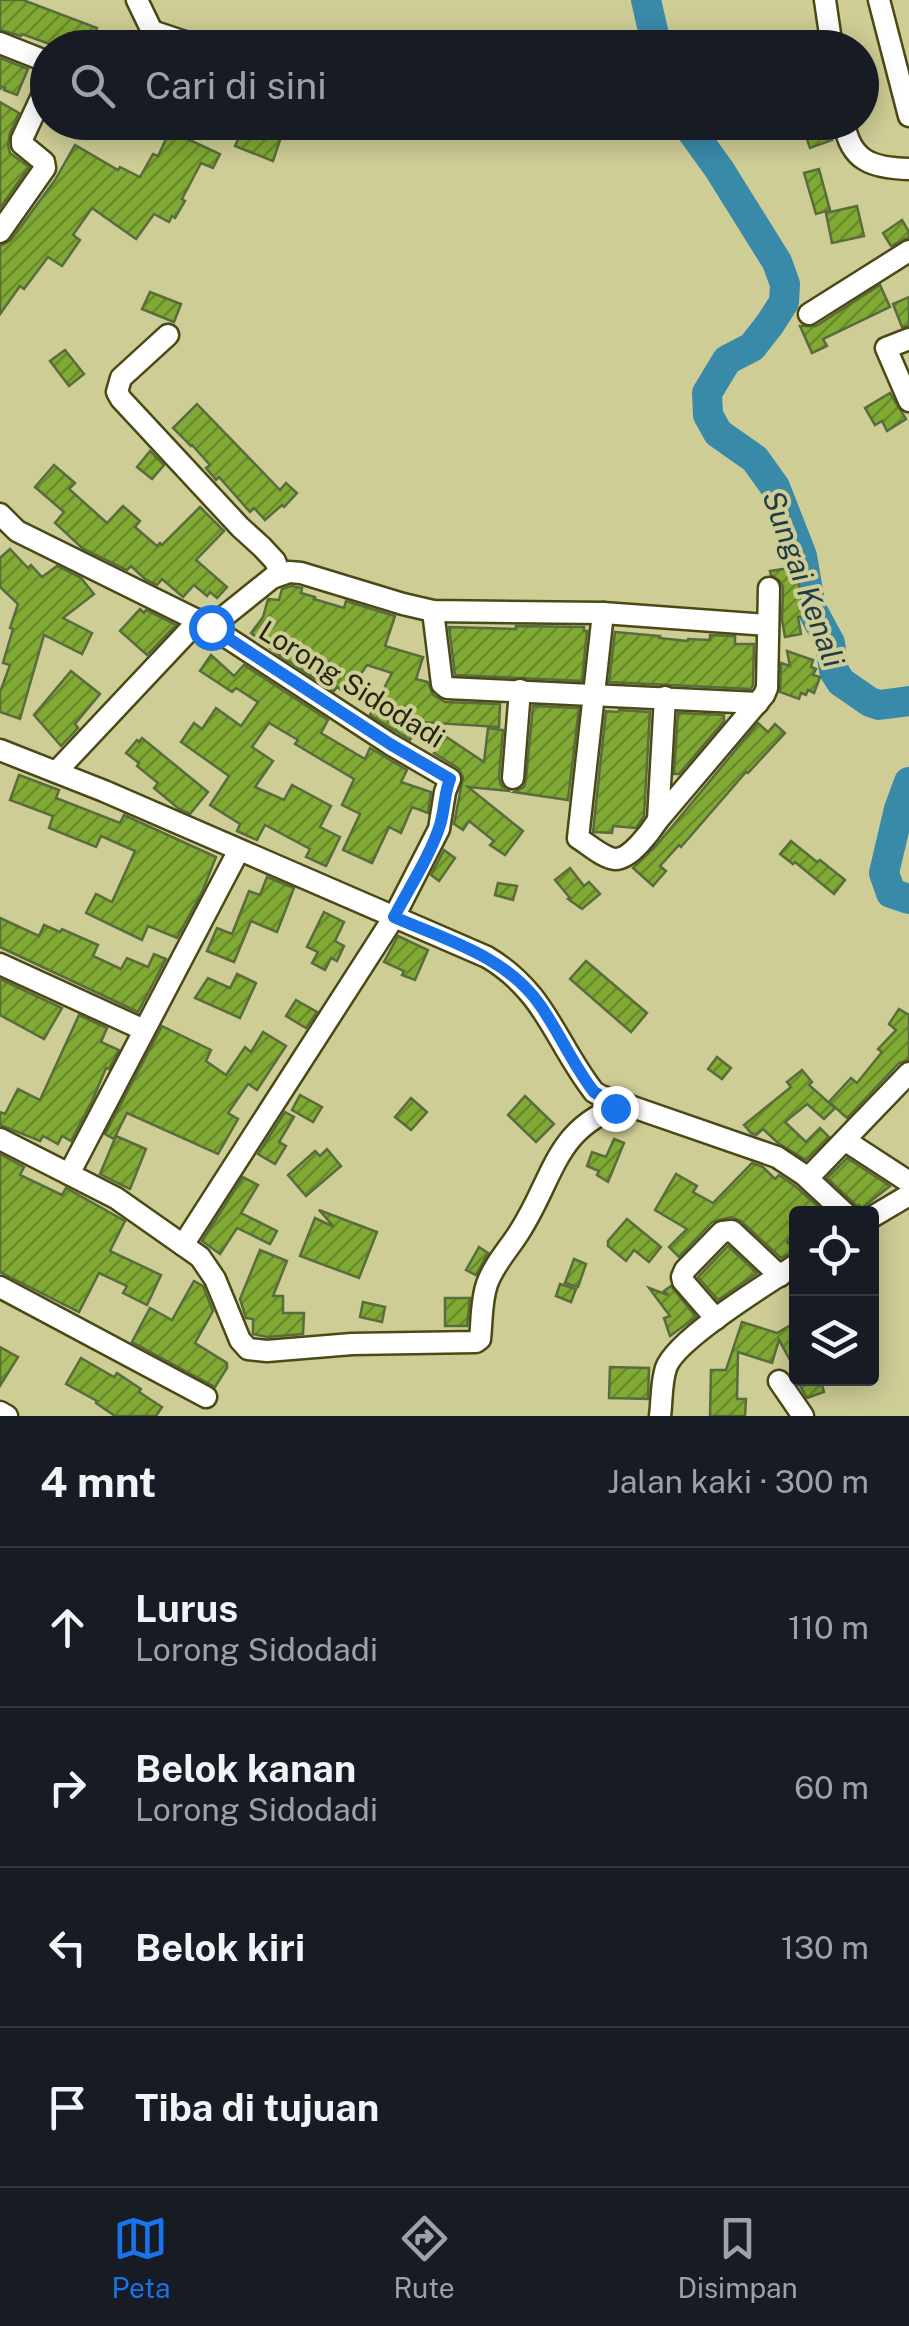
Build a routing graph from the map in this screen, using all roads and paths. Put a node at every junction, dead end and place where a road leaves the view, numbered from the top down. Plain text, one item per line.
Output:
1 (137, 0) edge
2 (826, 0) edge
3 (880, 0) edge
4 (149, 30) edge
5 (830, 30) edge
6 (0, 43) edge
7 (30, 55) edge
8 (909, 116) edge
9 (30, 122) edge
10 (847, 140) edge
11 (909, 169) edge
12 (0, 232) edge
13 (909, 251) edge
14 (809, 314) dead end
15 (168, 335) dead end
16 (909, 339) edge
17 (909, 401) edge
18 (0, 514) edge
19 (280, 574) junction
20 (768, 588) dead end
21 (432, 610) junction
22 (603, 613) junction
23 (205, 623) junction
24 (768, 625) junction
25 (520, 690) junction
26 (594, 694) junction
27 (664, 698) junction
28 (758, 703) junction
29 (0, 750) edge
30 (34, 764) junction
31 (0, 771) edge
32 (56, 772) junction
33 (513, 778) dead end
34 (658, 820) junction
35 (238, 850) junction
36 (394, 917) junction
37 (0, 964) edge
38 (144, 1030) junction
39 (909, 1073) edge
40 (626, 1104) junction
41 (0, 1139) edge
42 (846, 1140) junction
43 (69, 1174) junction
44 (808, 1178) junction
45 (909, 1182) edge
46 (909, 1196) edge
47 (838, 1206) edge
48 (879, 1213) edge
49 (184, 1245) junction
50 (788, 1270) edge
51 (0, 1287) edge
52 (716, 1319) junction
53 (779, 1381) dead end
54 (206, 1397) dead end
55 (0, 1412) edge
56 (7, 1416) edge
57 (660, 1416) edge
58 (803, 1416) edge

1 - 4 street
2 - 5 street
3 - 8 street
6 - 7 street
9 - 12 street
10 - 11 street
13 - 14 street
15 - 19 street
16 - 17 street
18 - 23 street
19 - 21 street
19 - 23 street
20 - 24 street
21 - 22 street
21 - 25 street
22 - 24 street
22 - 26 street
23 - 32 street
23 - 36 street, Lorong Sidodadi
24 - 28 street
25 - 26 street
25 - 33 street
26 - 27 street
26 - 34 street
27 - 28 street
27 - 34 street
28 - 34 street
29 - 30 street
30 - 31 street
30 - 32 street
32 - 35 street
35 - 36 street
35 - 38 street
36 - 40 street
36 - 49 street
37 - 38 street
38 - 43 street
39 - 42 street
40 - 44 street
40 - 49 street
41 - 43 street
42 - 44 street
42 - 45 street
43 - 49 street
44 - 47 street
46 - 48 street
50 - 52 street
50 - 52 street
51 - 54 street
52 - 57 street
53 - 58 street
55 - 56 street

